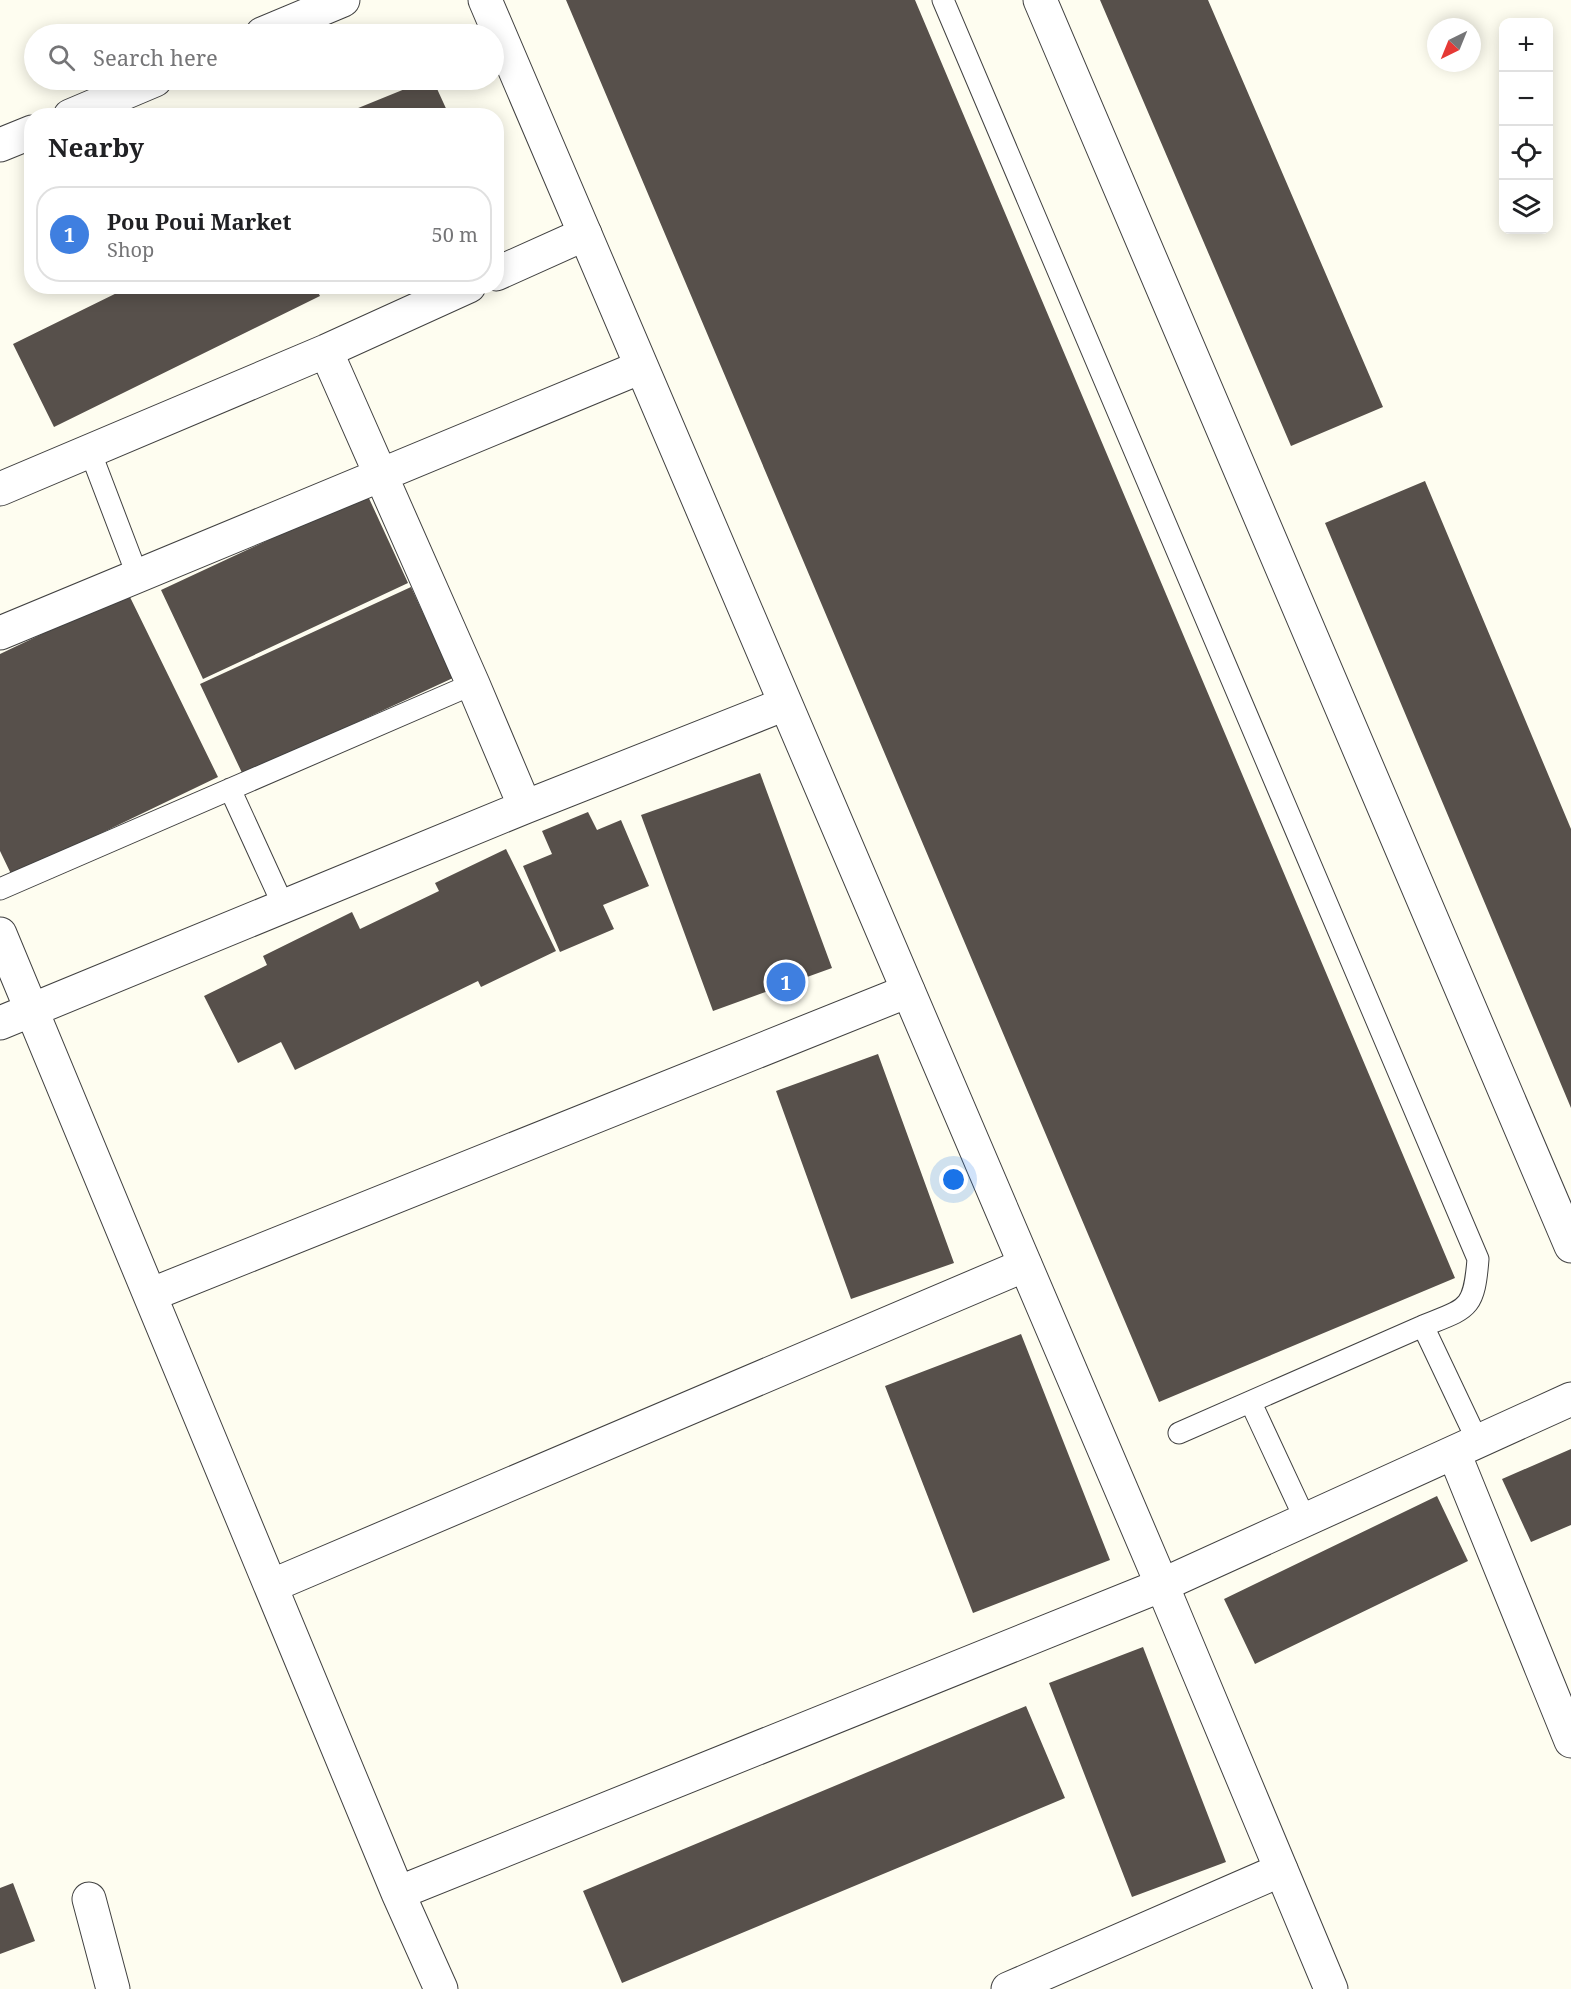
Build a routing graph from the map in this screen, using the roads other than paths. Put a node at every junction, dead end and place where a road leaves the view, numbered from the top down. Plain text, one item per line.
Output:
1 (343, 0) edge
2 (485, 0) edge
3 (943, 0) edge
4 (1040, 0) edge
5 (286, 24) edge
6 (495, 24) edge
7 (504, 44) edge
8 (131, 90) edge
9 (89, 108) edge
10 (24, 135) edge
11 (0, 145) edge
12 (585, 234) junction
13 (504, 270) edge
14 (452, 294) edge
15 (327, 351) junction
16 (641, 367) junction
17 (90, 451) junction
18 (382, 475) junction
19 (0, 489) edge
20 (138, 577) junction
21 (0, 633) edge
22 (473, 684) junction
23 (785, 704) junction
24 (230, 789) junction
25 (525, 807) junction
26 (0, 889) edge
27 (284, 907) junction
28 (0, 934) edge
29 (908, 991) junction
30 (32, 1011) junction
31 (0, 1023) edge
32 (1571, 1246) edge
33 (1025, 1265) junction
34 (150, 1295) junction
35 (1423, 1326) junction
36 (1571, 1399) edge
37 (1251, 1402) junction
38 (1179, 1433) dead end
39 (1466, 1448) junction
40 (1306, 1521) junction
41 (271, 1586) junction
42 (1162, 1586) junction
43 (1571, 1741) edge
44 (1281, 1870) junction
45 (398, 1893) junction
46 (89, 1899) dead end
47 (113, 1989) edge
48 (441, 1989) edge
49 (1008, 1989) edge
50 (1331, 1989) edge

1 - 5 street
2 - 6 street
3 - 35 lane
4 - 32 street
7 - 12 street
8 - 9 street
10 - 11 street
12 - 13 street
12 - 16 street
14 - 15 street
15 - 17 street
15 - 18 street
16 - 18 street
16 - 23 street
17 - 19 street
17 - 20 lane
18 - 20 street
18 - 22 street
20 - 21 street
22 - 24 lane
22 - 25 street
23 - 25 street
23 - 29 street
24 - 26 lane
24 - 27 lane
25 - 27 street
27 - 30 street
28 - 30 street
29 - 33 street
29 - 34 street
30 - 31 street
30 - 34 street
33 - 41 street
33 - 42 street
34 - 41 street
35 - 37 lane
35 - 39 lane
36 - 39 street
37 - 38 lane
37 - 40 lane
39 - 40 street
39 - 43 street
40 - 42 street
41 - 45 street
42 - 44 street
42 - 45 street
44 - 49 street
44 - 50 street
45 - 48 street
46 - 47 street

